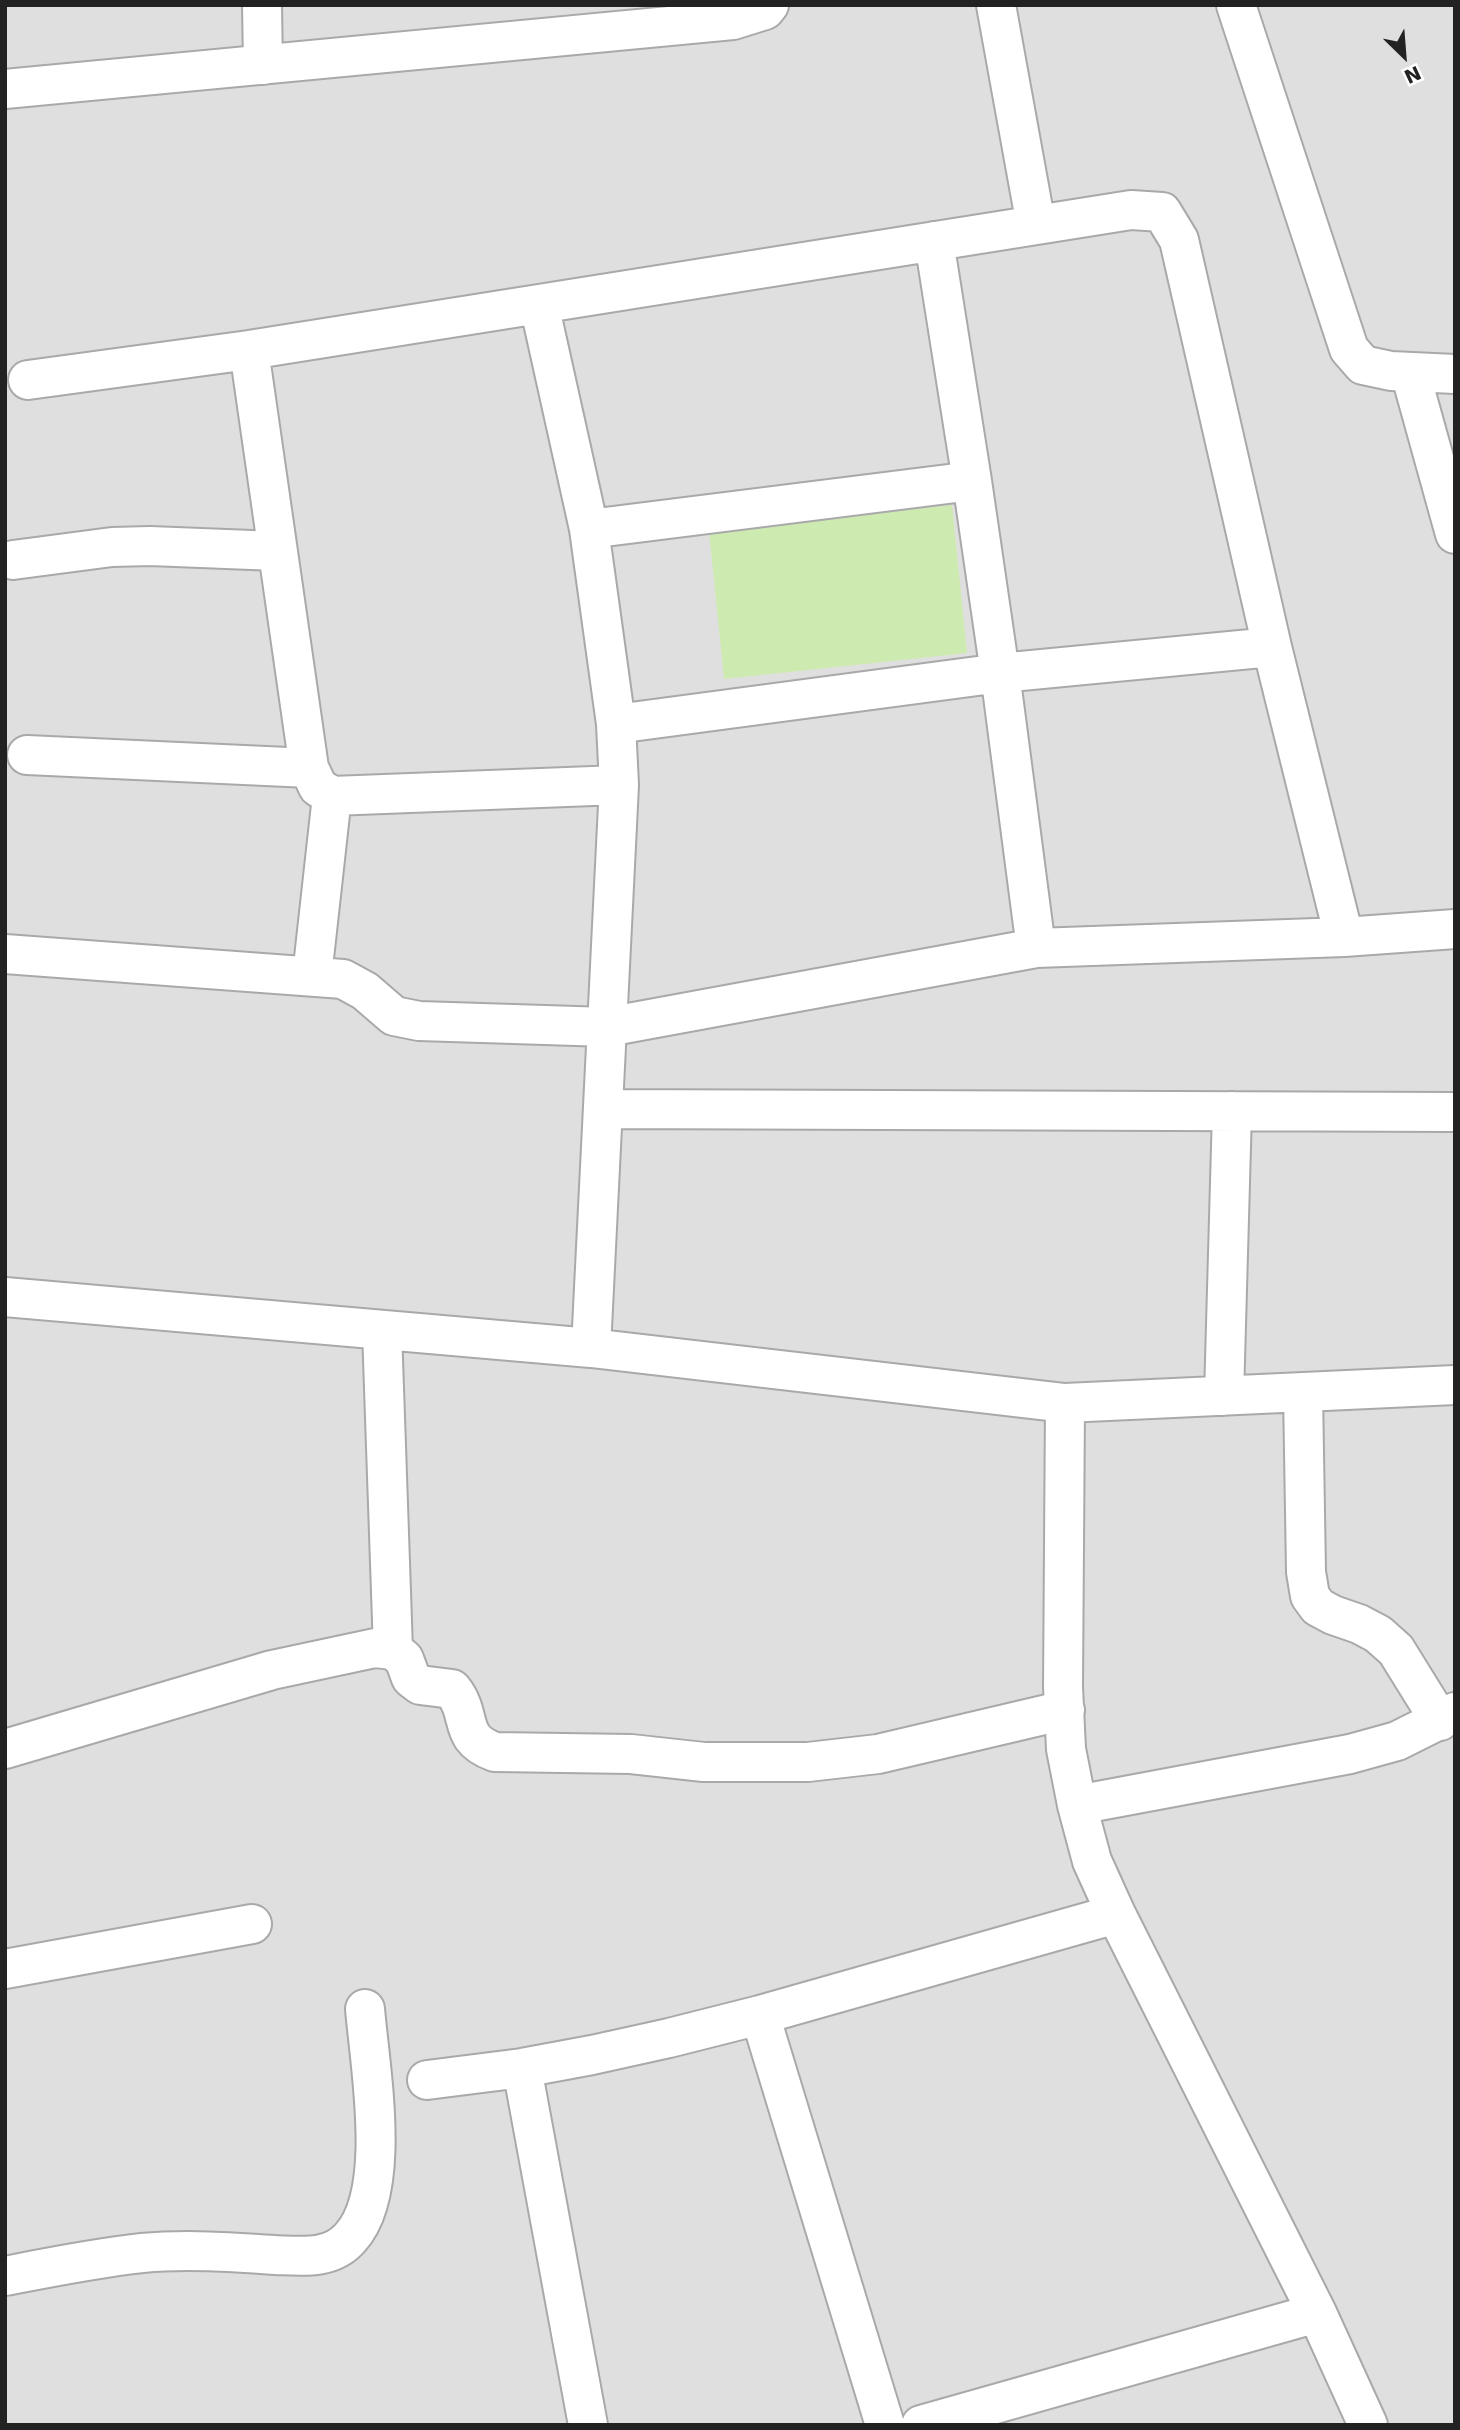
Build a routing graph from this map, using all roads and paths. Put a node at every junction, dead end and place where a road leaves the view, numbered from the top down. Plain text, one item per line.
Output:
1 (262, 5) edge
2 (768, 5) edge
3 (996, 5) edge
4 (1236, 5) edge
5 (263, 65) junction
6 (5, 89) edge
7 (1036, 225) junction
8 (934, 241) junction
9 (539, 304) junction
10 (249, 351) junction
11 (1410, 372) junction
12 (1455, 374) edge
13 (28, 380) dead end
14 (972, 481) junction
15 (589, 529) junction
16 (1455, 534) edge
17 (277, 551) junction
18 (13, 560) dead end
19 (1272, 647) junction
20 (1000, 673) junction
21 (616, 724) junction
22 (27, 755) dead end
23 (321, 782) junction
24 (619, 785) junction
25 (1455, 929) edge
26 (1344, 937) junction
27 (1036, 948) junction
28 (5, 954) edge
29 (312, 976) junction
30 (607, 1027) junction
31 (603, 1109) junction
32 (1232, 1111) junction
33 (1455, 1112) edge
34 (5, 1297) edge
35 (382, 1330) junction
36 (591, 1348) junction
37 (1455, 1385) edge
38 (1303, 1392) junction
39 (1224, 1396) junction
40 (1065, 1403) junction
41 (393, 1650) junction
42 (1065, 1710) junction
43 (1447, 1716) edge
44 (5, 1749) edge
45 (1077, 1804) junction
46 (1116, 1914) junction
47 (252, 1924) dead end
48 (5, 1969) edge
49 (365, 2009) dead end
50 (760, 2015) junction
51 (523, 2068) junction
52 (427, 2080) dead end
53 (5, 2276) edge
54 (1317, 2312) junction
55 (588, 2425) edge
56 (884, 2425) edge
57 (921, 2425) edge
58 (1368, 2425) edge

1 - 5 street
2 - 5 street
3 - 7 street
4 - 11 street
5 - 6 street
7 - 8 street
7 - 19 street
8 - 9 street
8 - 14 street
9 - 10 street
9 - 15 street
10 - 13 street
10 - 17 street
11 - 12 street
11 - 16 street
14 - 15 street
14 - 20 street
15 - 21 street
17 - 18 street
17 - 23 street
19 - 20 street
19 - 26 street
20 - 21 street
20 - 27 street
21 - 24 street
22 - 23 street
23 - 24 street
23 - 29 street
24 - 30 street
25 - 26 street
26 - 27 street
27 - 30 street
28 - 29 street
29 - 30 street
30 - 31 street
31 - 32 street
31 - 36 street
32 - 33 street
32 - 39 street
34 - 35 street
35 - 36 street
35 - 41 street
36 - 40 street
37 - 38 street
38 - 39 street
38 - 43 street
39 - 40 street
40 - 42 street
41 - 42 street
41 - 44 street
42 - 45 street
43 - 45 street
45 - 46 street
46 - 50 street
46 - 54 street
47 - 48 street
49 - 53 street
50 - 51 street
50 - 56 street
51 - 52 street
51 - 55 street
54 - 57 street
54 - 58 street

